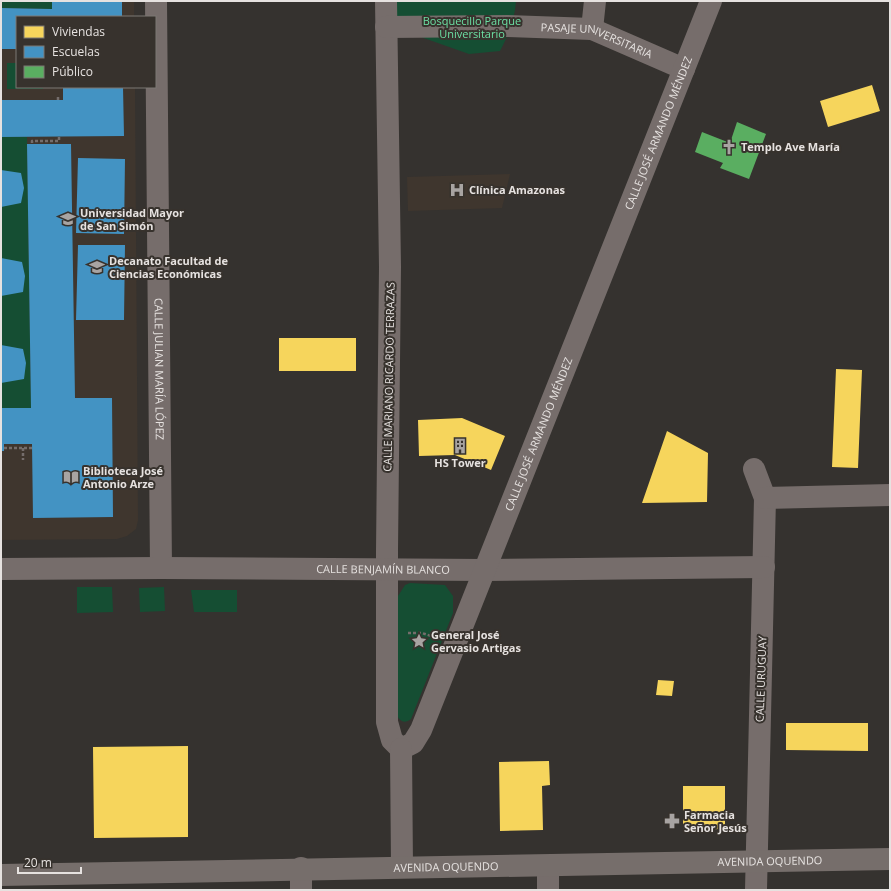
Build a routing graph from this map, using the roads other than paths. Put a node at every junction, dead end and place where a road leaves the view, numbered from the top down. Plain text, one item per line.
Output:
1 (156, 1) edge
2 (386, 1) edge
3 (595, 1) edge
4 (711, 1) edge
5 (386, 27) junction
6 (592, 29) junction
7 (684, 69) junction
8 (754, 469) dead end
9 (890, 495) edge
10 (765, 498) junction
11 (764, 567) junction
12 (161, 568) junction
13 (1, 569) edge
14 (387, 569) junction
15 (486, 570) junction
16 (401, 750) junction
17 (890, 859) edge
18 (757, 863) junction
19 (548, 866) junction
20 (402, 867) junction
21 (301, 868) junction
22 (1, 875) edge
23 (301, 890) edge
24 (548, 890) edge
25 (756, 890) edge

1 - 12 street, CALLE JULIAN MARÍA LÓPEZ
2 - 5 street, CALLE MARIANO RICARDO TERRAZAS
3 - 6 street
4 - 7 street, CALLE JOSÉ ARMANDO MÉNDEZ
5 - 6 street, PASAJE UNIVERSITARIA
5 - 14 street, CALLE MARIANO RICARDO TERRAZAS
6 - 7 street, PASAJE UNIVERSITARIA
7 - 15 street, CALLE JOSÉ ARMANDO MÉNDEZ
8 - 10 street, CALLE URUGUAY
9 - 10 street
10 - 11 street, CALLE URUGUAY
11 - 15 street, CALLE BENJAMÍN BLANCO
11 - 18 street, CALLE URUGUAY
12 - 13 street, CALLE BENJAMÍN BLANCO
12 - 14 street, CALLE BENJAMÍN BLANCO
14 - 15 street, CALLE BENJAMÍN BLANCO
14 - 16 street, CALLE MARIANO RICARDO TERRAZAS
15 - 16 street, CALLE JOSÉ ARMANDO MÉNDEZ
16 - 20 street
17 - 18 main road, AVENIDA OQUENDO
18 - 19 main road, AVENIDA OQUENDO
18 - 25 street, CALLE URUGUAY
19 - 20 main road, AVENIDA OQUENDO
19 - 24 street
20 - 21 main road, AVENIDA OQUENDO
21 - 22 main road, AVENIDA OQUENDO
21 - 23 street

